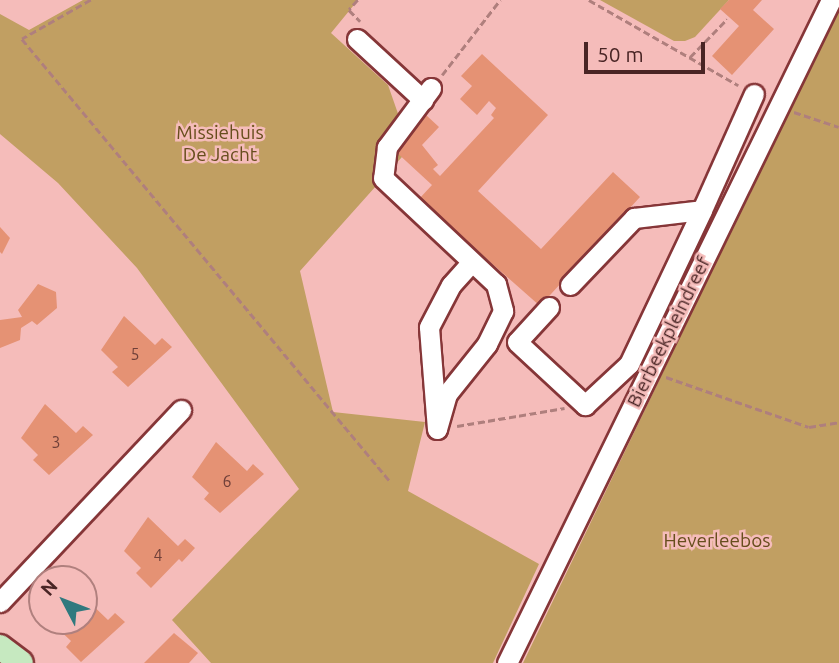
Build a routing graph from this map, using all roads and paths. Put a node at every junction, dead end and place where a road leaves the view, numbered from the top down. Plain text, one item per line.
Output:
1 (91, 0) edge
2 (500, 0) edge
3 (589, 0) edge
4 (831, 0) edge
5 (727, 19) dead end
6 (357, 39) dead end
7 (690, 57) junction
8 (427, 94) junction
9 (754, 94) joint
10 (779, 107) junction
11 (839, 127) edge
12 (702, 210) junction
13 (471, 264) junction
14 (570, 285) dead end
15 (549, 307) dead end
16 (649, 371) junction
17 (584, 405) junction
18 (181, 410) dead end
19 (839, 422) edge
20 (437, 429) junction
21 (389, 480) dead end
22 (0, 602) edge
23 (0, 647) edge
24 (21, 663) edge
25 (507, 663) edge

1 - 21 path
2 - 8 path
3 - 7 path
4 - 10 street, Bierbeekpleindreef
5 - 7 path
6 - 8 street
7 - 9 path
8 - 13 street
9 - 12 street
10 - 11 path
10 - 16 street, Bierbeekpleindreef
12 - 14 street
12 - 17 street
13 - 20 street
13 - 20 street
15 - 17 street
16 - 19 path
16 - 25 street, Bierbeekpleindreef
17 - 20 path
18 - 22 street
23 - 24 main road

